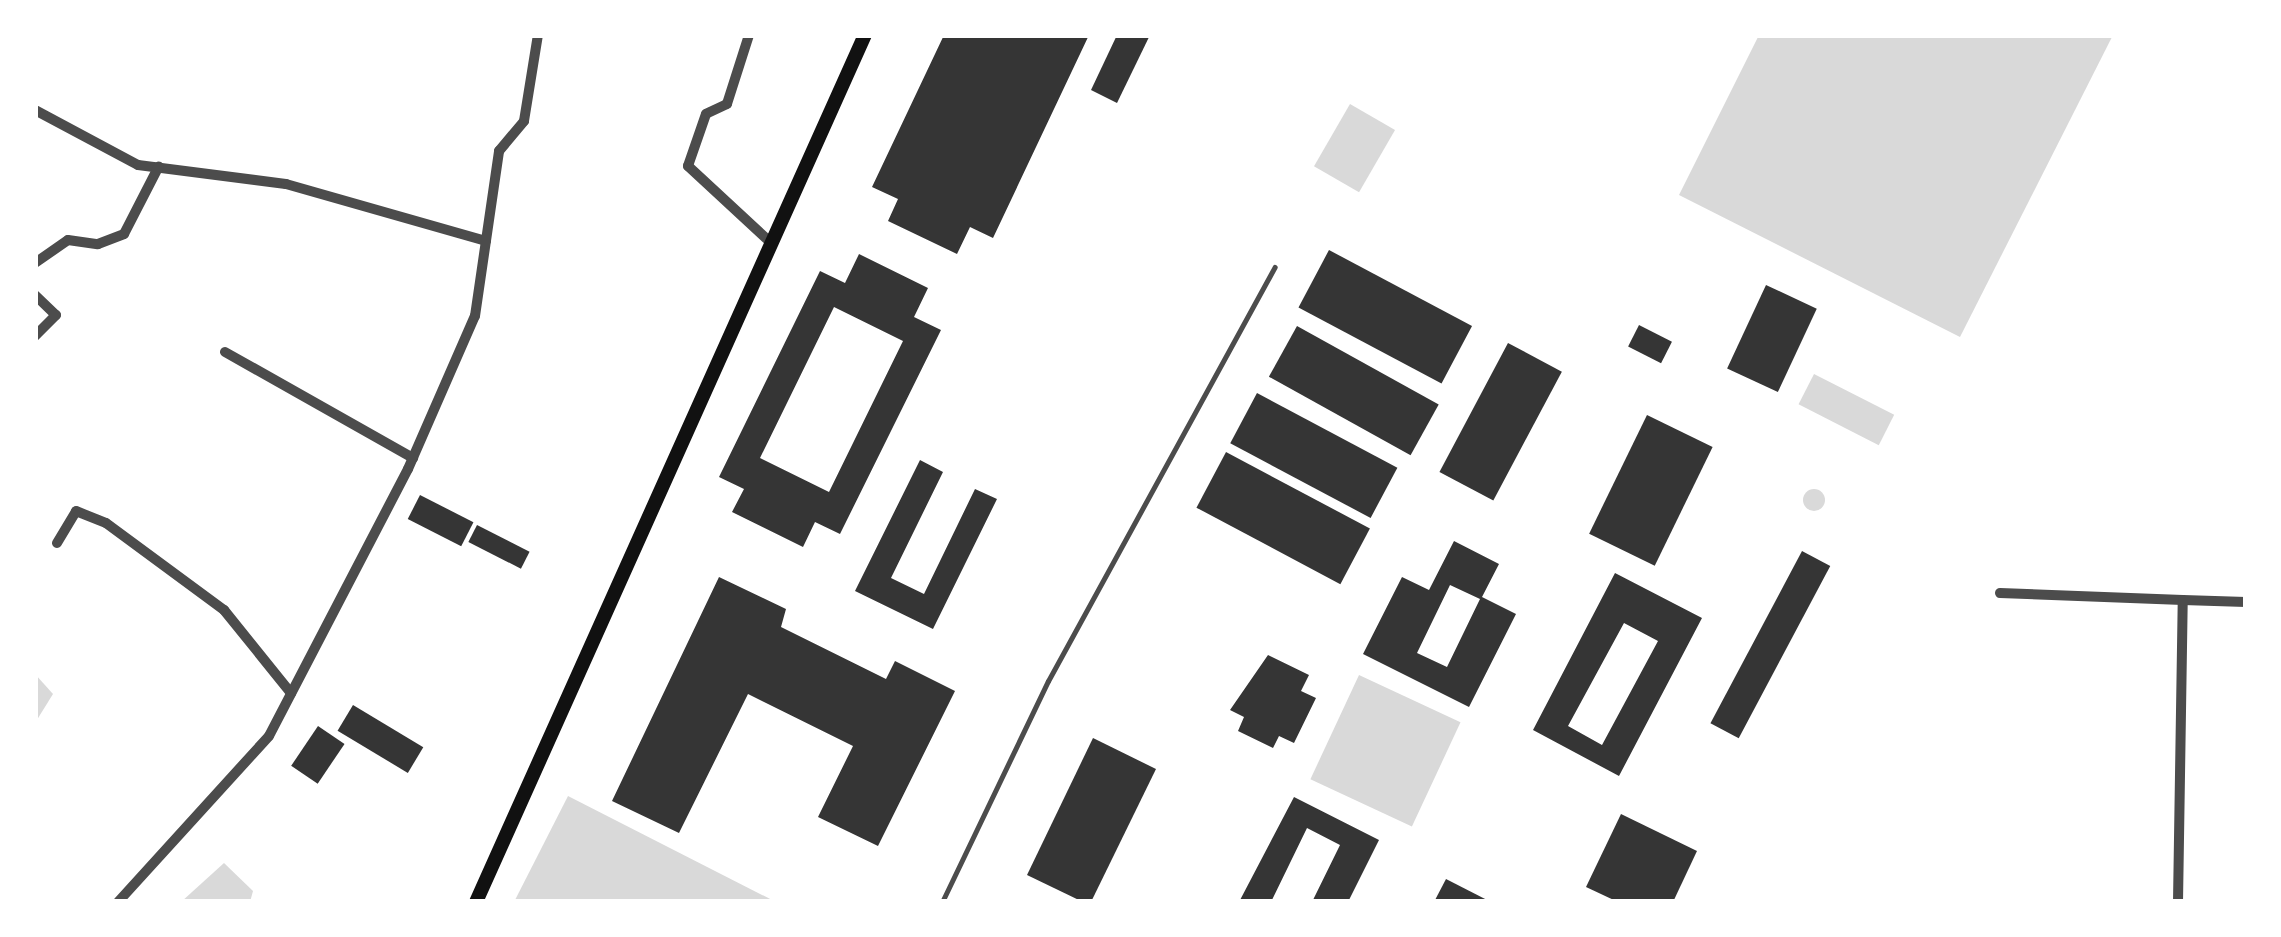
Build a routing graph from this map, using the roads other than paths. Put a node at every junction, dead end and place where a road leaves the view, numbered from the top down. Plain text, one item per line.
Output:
1 (538, 35) edge
2 (748, 35) edge
3 (866, 35) edge
4 (35, 110) edge
5 (159, 166) junction
6 (486, 241) junction
7 (768, 241) junction
8 (35, 263) edge
9 (1275, 267) dead end
10 (35, 295) edge
11 (35, 336) edge
12 (225, 352) dead end
13 (413, 458) junction
14 (58, 543) dead end
15 (2000, 593) dead end
16 (2182, 600) junction
17 (2246, 602) edge
18 (291, 693) junction
19 (118, 902) edge
20 (476, 902) edge
21 (942, 902) edge
22 (2178, 902) edge

1 - 6 street
2 - 7 street
3 - 7 main road
4 - 5 street
5 - 6 street
5 - 8 street
6 - 13 street
7 - 20 main road
9 - 21 lane
10 - 11 street
12 - 13 street
13 - 18 street
14 - 18 street
15 - 16 street
16 - 17 street
16 - 22 street
18 - 19 street

